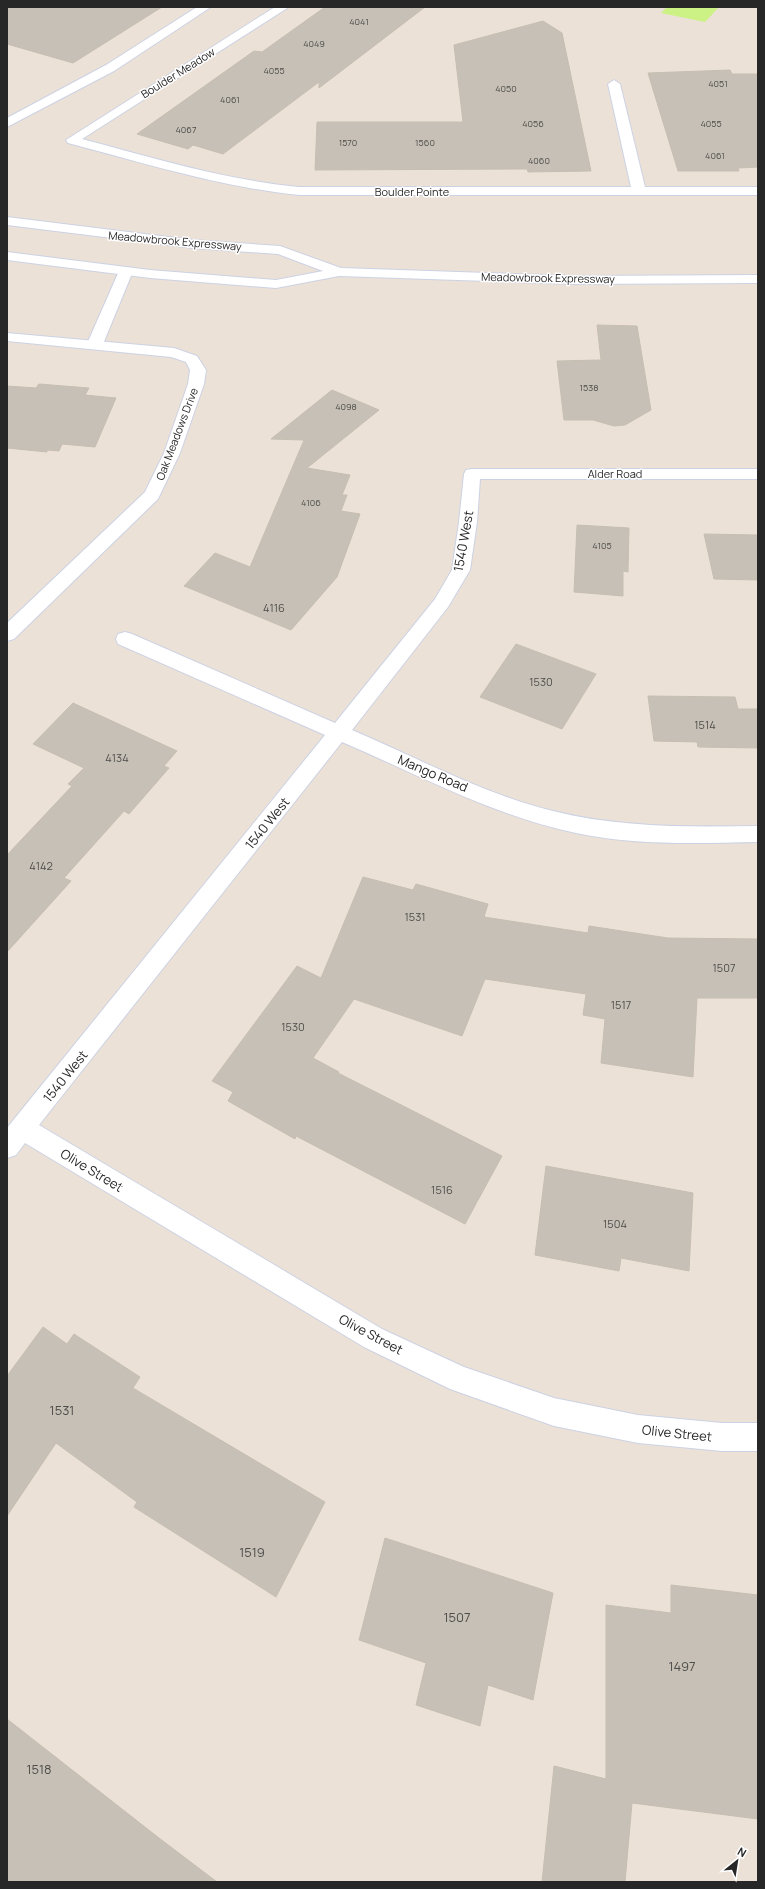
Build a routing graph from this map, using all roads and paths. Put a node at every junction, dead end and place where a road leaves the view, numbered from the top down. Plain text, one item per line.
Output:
1 (205, 7) edge
2 (284, 7) edge
3 (614, 84) dead end
4 (7, 123) edge
5 (72, 140) joint
6 (639, 191) junction
7 (758, 191) edge
8 (7, 221) edge
9 (94, 233) junction
10 (22, 236) dead end
11 (7, 256) edge
12 (126, 271) junction
13 (339, 272) junction
14 (758, 279) edge
15 (7, 336) edge
16 (95, 344) junction
17 (472, 474) joint
18 (758, 474) edge
19 (7, 634) edge
20 (126, 639) dead end
21 (340, 733) junction
22 (758, 834) edge
23 (15, 1138) edge
24 (758, 1437) edge

1 - 4 street
2 - 5 street, Boulder Meadow
3 - 6 street
5 - 6 street, Boulder Pointe
6 - 7 street, Boulder Pointe
8 - 9 street, Meadowbrook Expressway
9 - 10 street
9 - 13 street, Meadowbrook Expressway
11 - 12 street, Meadowbrook Expressway
12 - 13 street, Meadowbrook Expressway
12 - 16 street
13 - 14 street, Meadowbrook Expressway
15 - 16 street, Oak Meadows Drive
16 - 19 street, Oak Meadows Drive
17 - 18 street, Alder Road
17 - 21 street, 1540 West
20 - 21 street, Mango Road
21 - 22 street, Mango Road
21 - 23 street, 1540 West
23 - 24 street, Olive Street

